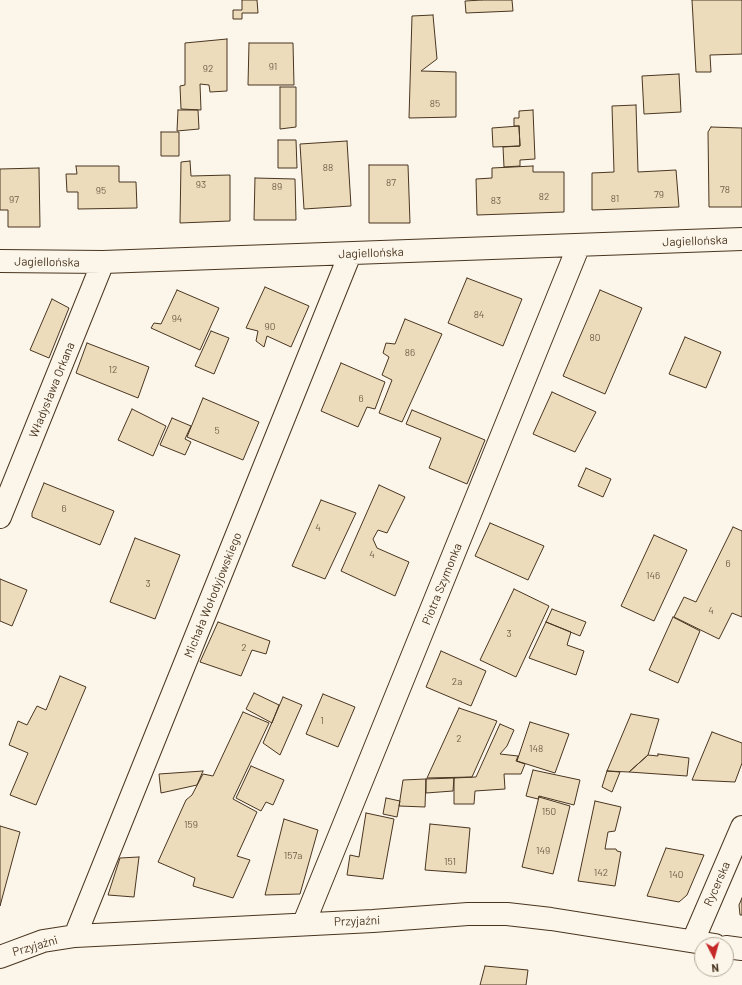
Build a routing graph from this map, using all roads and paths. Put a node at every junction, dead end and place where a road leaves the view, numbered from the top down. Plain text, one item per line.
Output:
1 (742, 239) edge
2 (579, 245) junction
3 (350, 254) junction
4 (0, 261) edge
5 (103, 262) junction
6 (0, 517) edge
7 (742, 827) edge
8 (304, 924) junction
9 (75, 936) junction
10 (693, 941) joint
11 (0, 957) edge

1 - 2 street, Jagiellońska
2 - 3 street, Jagiellońska
2 - 8 street, Piotra Szymonka
3 - 5 street, Jagiellońska
3 - 9 street, Michała Wołodyjowskiego
4 - 5 street, Jagiellońska
5 - 6 street, Władysława Orkana
7 - 10 street, Rycerska
8 - 9 street, Przyjaźni
8 - 10 street, Przyjaźni
9 - 11 street, Przyjaźni

